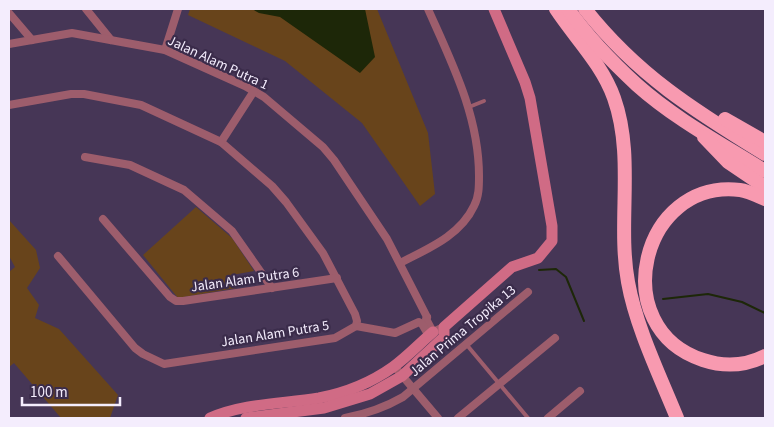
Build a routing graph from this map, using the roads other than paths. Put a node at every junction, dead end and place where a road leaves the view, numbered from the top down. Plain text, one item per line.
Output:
1 (86, 9) edge
2 (178, 9) edge
3 (428, 9) edge
4 (494, 9) edge
5 (556, 9) edge
6 (568, 9) edge
7 (585, 9) edge
8 (9, 13) edge
9 (32, 40) junction
10 (111, 40) junction
11 (9, 44) edge
12 (165, 50) junction
13 (254, 91) junction
14 (484, 101) dead end
15 (681, 101) junction
16 (9, 105) edge
17 (469, 107) junction
18 (697, 128) junction
19 (221, 142) junction
20 (765, 142) edge
21 (765, 154) edge
22 (85, 157) dead end
23 (765, 171) edge
24 (765, 187) edge
25 (765, 199) edge
26 (103, 219) dead end
27 (58, 256) dead end
28 (400, 263) junction
29 (337, 278) junction
30 (272, 288) junction
31 (528, 292) dead end
32 (356, 326) junction
33 (436, 331) junction
34 (555, 338) dead end
35 (466, 344) junction
36 (765, 356) edge
37 (394, 366) junction
38 (402, 376) junction
39 (499, 384) junction
40 (413, 389) junction
41 (580, 390) dead end
42 (363, 417) edge
43 (210, 418) edge
44 (246, 418) edge
45 (345, 418) edge
46 (438, 418) edge
47 (458, 418) edge
48 (528, 418) edge
49 (548, 418) edge
50 (676, 418) edge

1 - 10 street
2 - 12 street
3 - 17 street
4 - 33 street
5 - 50 highway
6 - 18 highway
7 - 15 highway
8 - 9 street
9 - 10 street, Jalan Alam Putra 1
9 - 11 street, Jalan Alam Putra 1
10 - 12 street, Jalan Alam Putra 1
12 - 13 street, Jalan Alam Putra 1
13 - 19 street
13 - 28 street, Jalan Alam Putra 1
14 - 17 lane
15 - 20 highway
15 - 21 highway
16 - 19 street
17 - 28 street
18 - 23 highway
18 - 24 highway
19 - 29 street
22 - 30 street
25 - 36 highway
26 - 30 street, Jalan Alam Putra 6
27 - 32 street, Jalan Alam Putra 5
28 - 33 street, Jalan Alam Putra 1
29 - 30 street, Jalan Alam Putra 6
29 - 32 street
31 - 35 street, Jalan Prima Tropika 13
32 - 33 street
33 - 37 street
33 - 38 street
34 - 39 street
35 - 39 lane
35 - 40 street, Jalan Prima Tropika 13
37 - 38 street
37 - 43 street
38 - 40 street
38 - 44 street
39 - 47 street
39 - 48 lane
40 - 42 street, Jalan Prima Tropika 13
40 - 46 street
41 - 49 street
42 - 45 street, Jalan Prima Tropika 13

